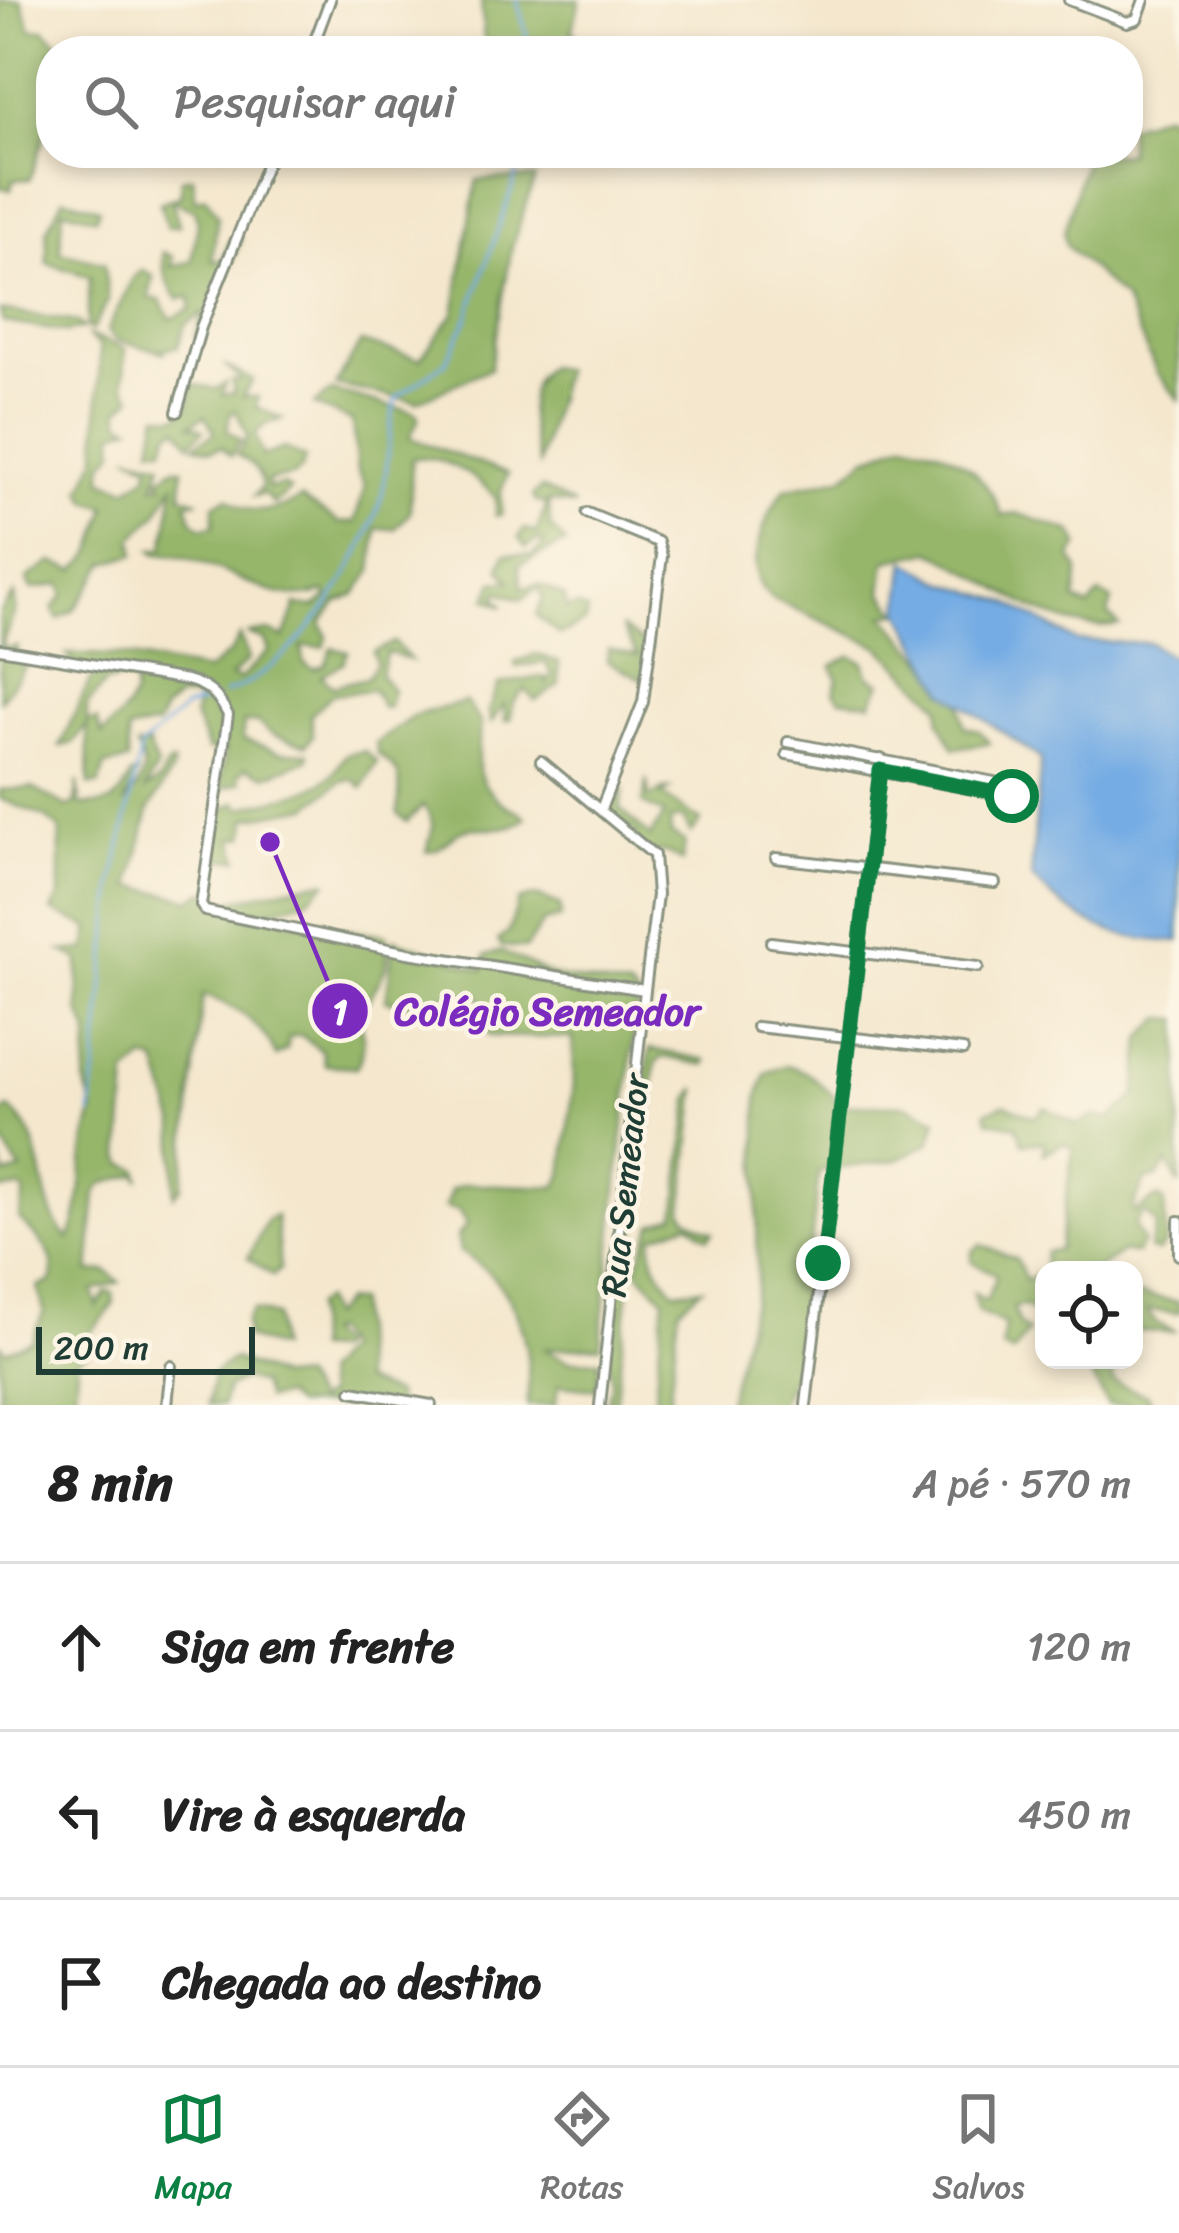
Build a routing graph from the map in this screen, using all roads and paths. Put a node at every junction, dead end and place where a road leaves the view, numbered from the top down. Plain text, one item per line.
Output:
1 (330, 0) edge
2 (1069, 0) edge
3 (1144, 0) edge
4 (317, 36) edge
5 (265, 168) edge
6 (177, 412) dead end
7 (586, 513) dead end
8 (0, 649) edge
9 (788, 742) dead end
10 (787, 754) dead end
11 (881, 759) junction
12 (541, 760) dead end
13 (880, 770) junction
14 (601, 809) junction
15 (776, 858) dead end
16 (868, 869) junction
17 (995, 883) dead end
18 (771, 942) dead end
19 (859, 954) junction
20 (978, 967) dead end
21 (645, 990) junction
22 (757, 1028) dead end
23 (848, 1039) junction
24 (963, 1050) dead end
25 (1179, 1221) edge
26 (1179, 1255) edge
27 (171, 1366) dead end
28 (352, 1391) dead end
29 (167, 1405) edge
30 (431, 1405) edge
31 (600, 1405) edge
32 (806, 1405) edge

1 - 4 street
2 - 3 street
5 - 6 street
7 - 14 street
8 - 21 street
9 - 11 street
10 - 13 street
11 - 13 street
11 - 13 street
12 - 14 street
13 - 16 street
14 - 21 street, Rua Semeador
15 - 16 street
16 - 17 street
16 - 19 street
18 - 19 street
19 - 20 street
19 - 23 street
21 - 31 street, Rua Semeador
22 - 23 street
23 - 24 street
23 - 32 street
25 - 26 street
27 - 29 street
28 - 30 street

